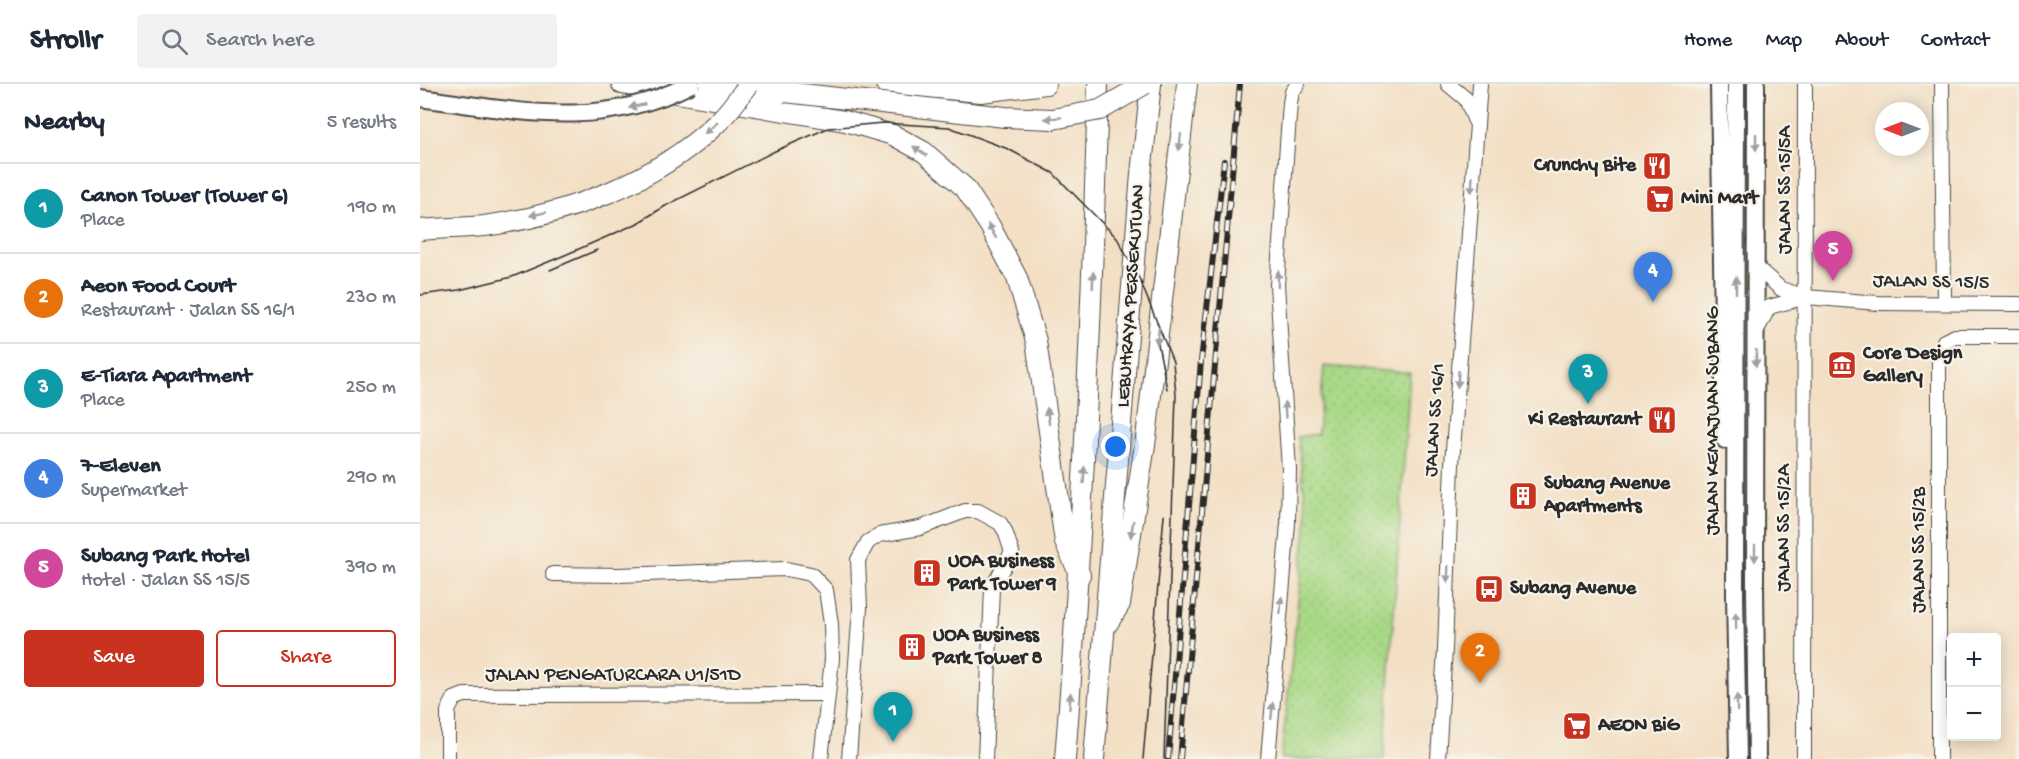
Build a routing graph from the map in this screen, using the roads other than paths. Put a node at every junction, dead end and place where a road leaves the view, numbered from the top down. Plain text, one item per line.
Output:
1 (622, 84) edge
2 (691, 84) edge
3 (709, 84) edge
4 (749, 84) edge
5 (886, 84) edge
6 (1046, 84) edge
7 (1098, 84) edge
8 (1145, 84) edge
9 (1151, 84) edge
10 (1187, 84) edge
11 (1298, 84) edge
12 (1448, 84) edge
13 (1480, 84) edge
14 (1719, 84) edge
15 (1736, 84) edge
16 (1756, 84) edge
17 (1805, 84) edge
18 (1942, 84) edge
19 (420, 98) edge
20 (1477, 126) junction
21 (420, 230) edge
22 (1756, 267) junction
23 (1806, 297) junction
24 (1944, 303) junction
25 (2019, 304) edge
26 (1757, 330) junction
27 (2019, 336) edge
28 (553, 574) dead end
29 (1080, 575) junction
30 (1735, 595) junction
31 (1105, 629) junction
32 (828, 694) junction
33 (448, 756) edge
34 (821, 759) edge
35 (849, 759) edge
36 (985, 759) edge
37 (1065, 759) edge
38 (1094, 759) edge
39 (1268, 759) edge
40 (1438, 759) edge
41 (1738, 759) edge
42 (1757, 759) edge
43 (1804, 759) edge
44 (1939, 759) edge

29 -> 1 highway
2 -> 19 main road, bridge
8 -> 3 highway, bridge
4 -> 21 highway, bridge
5 - 6 highway
29 -> 7 highway, LEBUHRAYA PERSEKUTUAN
9 - 31 highway, LEBUHRAYA PERSEKUTUAN
10 -> 31 highway
39 -> 11 street
12 - 20 street
13 - 20 street, JALAN SS 16/1
14 - 30 main road
30 -> 15 main road, JALAN KEMAJUAN SUBANG
16 -> 22 main road, JALAN KEMAJUAN SUBANG
17 - 23 street, JALAN SS 15/5A
18 - 24 street
20 -> 40 street, JALAN SS 16/1
22 - 23 street, JALAN SS 15/5
22 - 26 main road, JALAN KEMAJUAN SUBANG
23 - 24 street, JALAN SS 15/5
23 - 26 street, JALAN SS 15/5
23 - 43 street, JALAN SS 15/2A
24 - 25 street, JALAN SS 15/5
26 -> 42 main road, JALAN KEMAJUAN SUBANG
27 - 44 street, JALAN SS 15/2B
28 - 32 street
37 -> 29 highway, LEBUHRAYA PERSEKUTUAN
41 -> 30 main road, JALAN KEMAJUAN SUBANG
31 - 38 highway, LEBUHRAYA PERSEKUTUAN
32 - 33 street, JALAN PENGATURCARA U1/51D
32 - 34 street
35 - 36 street

